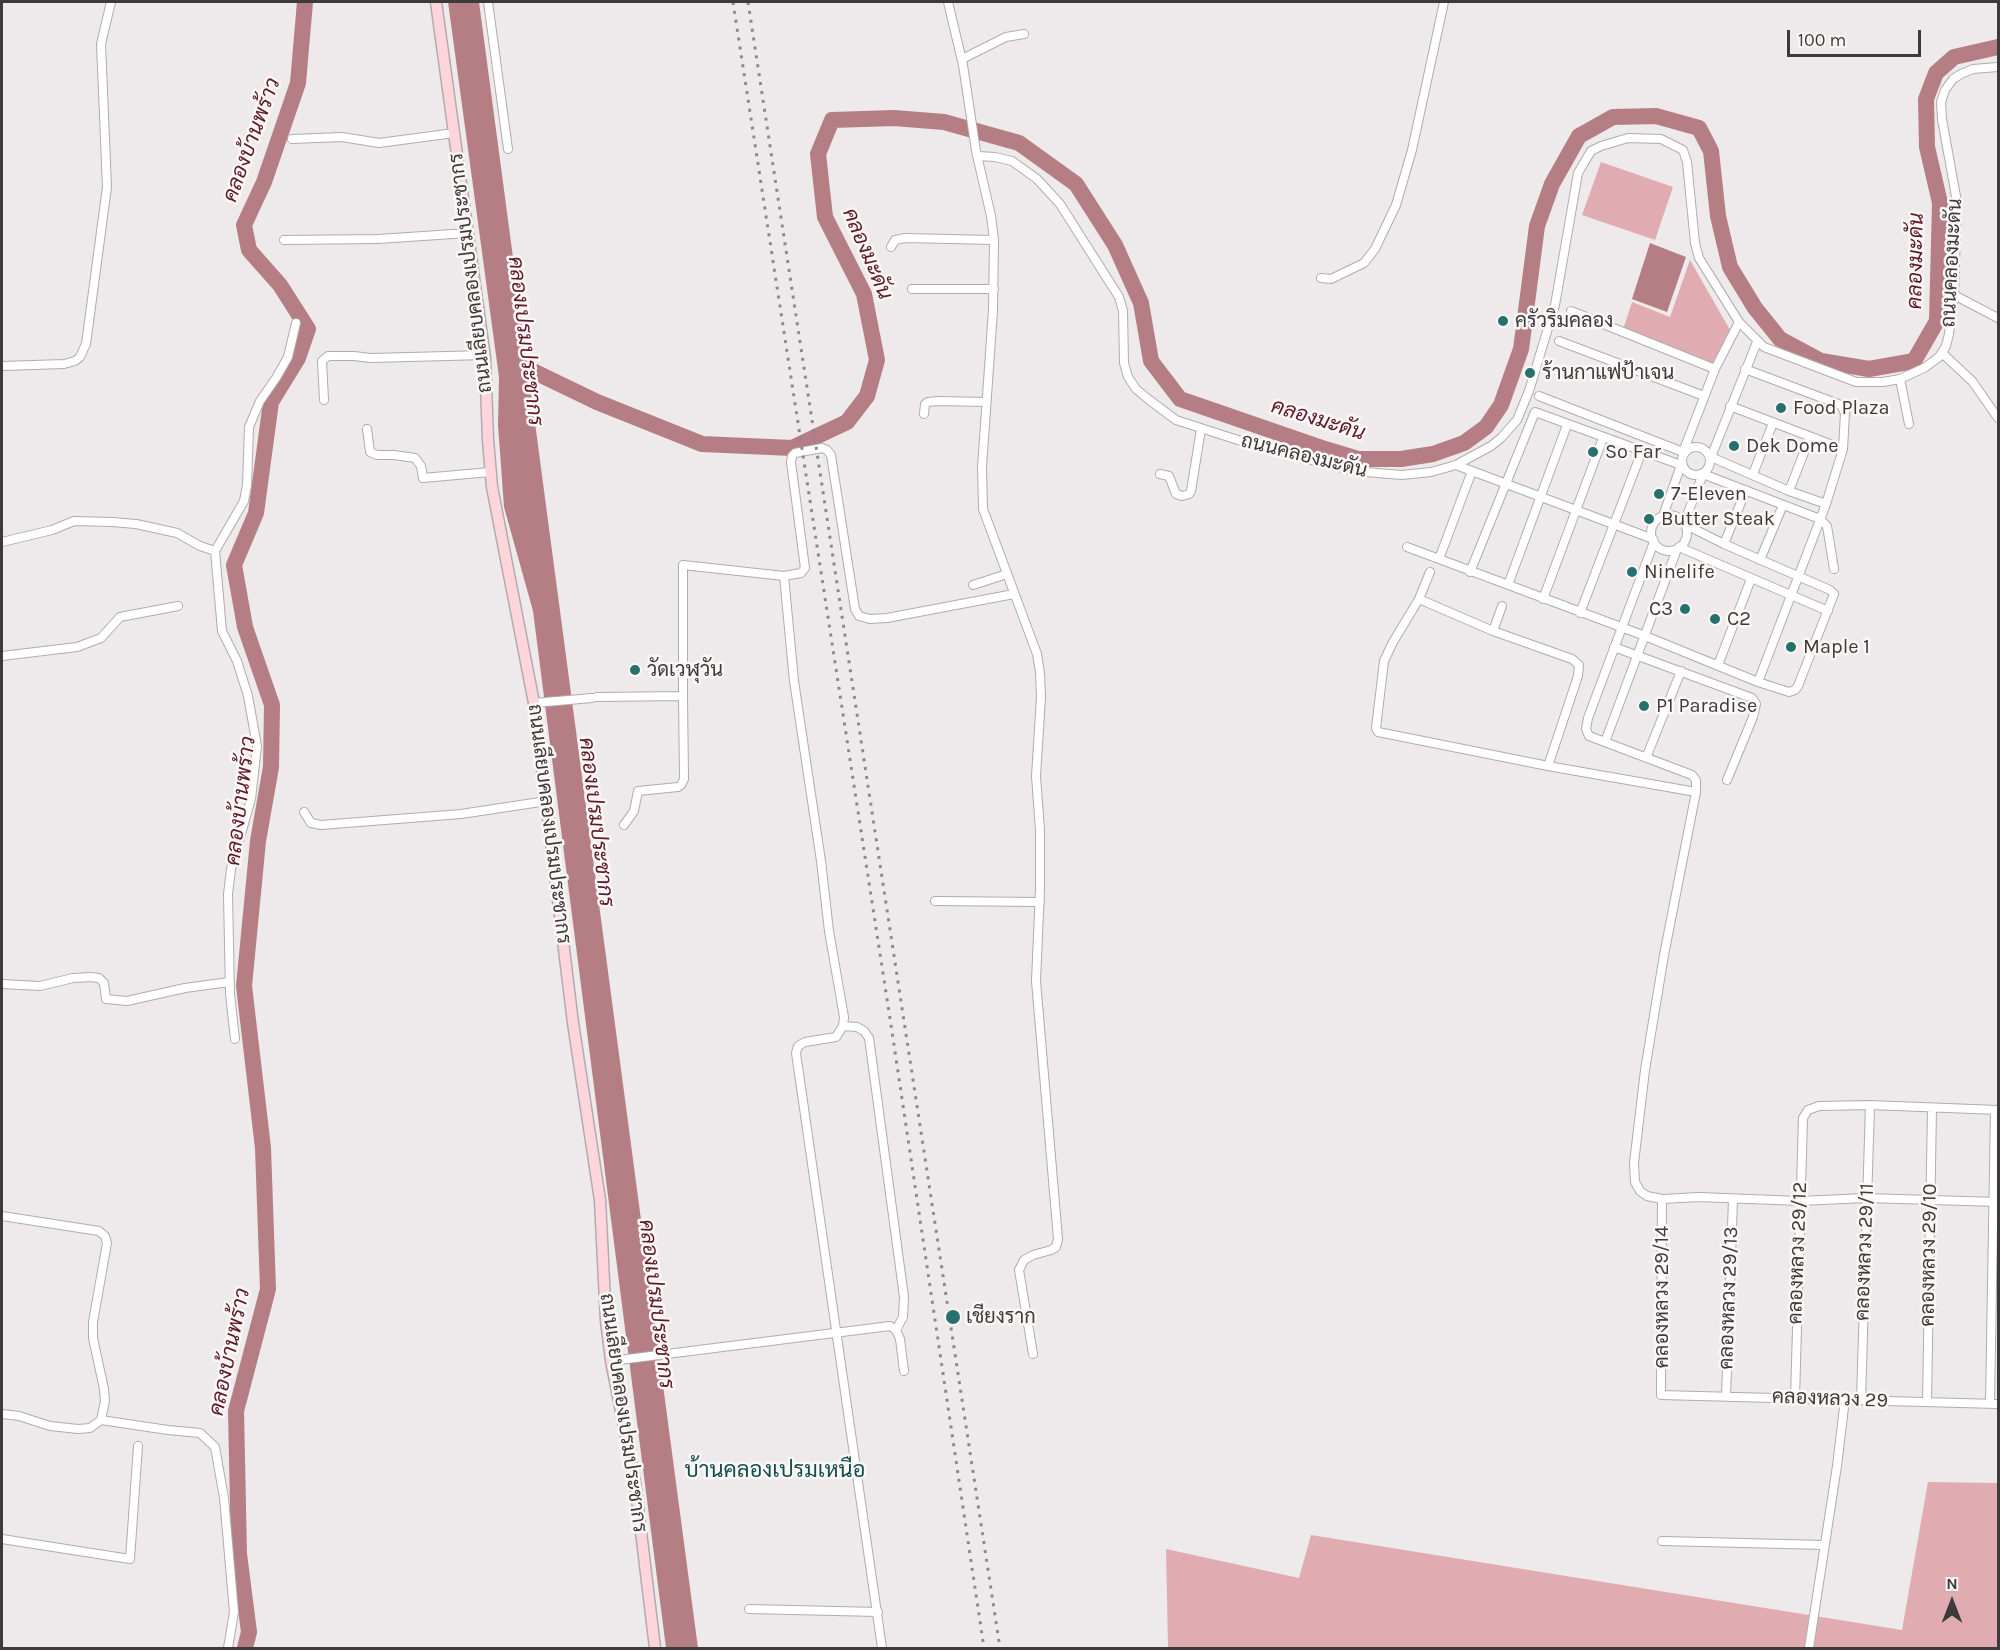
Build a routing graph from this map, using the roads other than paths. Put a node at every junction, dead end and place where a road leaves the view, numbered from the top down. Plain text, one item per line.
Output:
1 (111, 2) edge
2 (436, 2) edge
3 (488, 2) edge
4 (948, 2) edge
5 (1444, 2) edge
6 (1024, 34) dead end
7 (962, 59) junction
8 (1998, 67) edge
9 (454, 133) junction
10 (292, 139) dead end
11 (508, 148) dead end
12 (977, 153) junction
13 (468, 233) junction
14 (284, 240) dead end
15 (994, 240) junction
16 (891, 247) dead end
17 (1321, 278) dead end
18 (994, 288) junction
19 (912, 289) dead end
20 (1954, 295) junction
21 (1571, 311) dead end
22 (1998, 318) edge
23 (1739, 322) junction
24 (296, 323) dead end
25 (1559, 341) dead end
26 (1757, 342) junction
27 (1942, 353) junction
28 (485, 355) junction
29 (2, 366) edge
30 (1715, 369) junction
31 (1745, 369) junction
32 (1900, 379) junction
33 (1539, 396) dead end
34 (1704, 396) junction
35 (324, 400) dead end
36 (986, 402) junction
37 (1730, 406) junction
38 (924, 414) dead end
39 (1998, 418) edge
40 (1773, 423) junction
41 (1567, 424) junction
42 (1909, 424) dead end
43 (367, 429) dead end
44 (1201, 429) junction
45 (1810, 437) junction
46 (1603, 438) junction
47 (1843, 449) junction
48 (1642, 451) junction
49 (1683, 452) junction
50 (1711, 457) junction
51 (1456, 465) junction
52 (1681, 465) junction
53 (1472, 471) junction
54 (490, 472) junction
55 (1160, 474) dead end
56 (1703, 474) junction
57 (1753, 474) junction
58 (1504, 483) junction
59 (1746, 490) junction
60 (1789, 491) junction
61 (1541, 497) junction
62 (1783, 504) junction
63 (1826, 504) junction
64 (1575, 510) junction
65 (1663, 516) junction
66 (1820, 519) junction
67 (1685, 524) junction
68 (1614, 525) junction
69 (1654, 540) junction
70 (2, 542) edge
71 (1724, 544) junction
72 (1407, 547) dead end
73 (1678, 548) junction
74 (215, 551) junction
75 (1439, 559) junction
76 (1760, 560) junction
77 (1834, 568) dead end
78 (1430, 572) dead end
79 (1470, 572) junction
80 (1007, 574) junction
81 (784, 576) junction
82 (1798, 577) junction
83 (1751, 579) junction
84 (973, 585) dead end
85 (1508, 585) junction
86 (1014, 594) junction
87 (1790, 596) junction
88 (1419, 599) junction
89 (1543, 599) junction
90 (178, 606) dead end
91 (1502, 606) dead end
92 (1828, 611) junction
93 (1580, 612) junction
94 (1622, 627) junction
95 (1493, 631) junction
96 (1645, 636) junction
97 (1614, 647) junction
98 (1638, 655) junction
99 (2, 656) edge
100 (1718, 664) junction
101 (1681, 671) junction
102 (1758, 682) junction
103 (682, 696) junction
104 (539, 702) junction
105 (1605, 742) junction
106 (1646, 758) junction
107 (1548, 766) junction
108 (1727, 780) dead end
109 (1696, 792) junction
110 (547, 801) junction
111 (304, 812) dead end
112 (624, 825) dead end
113 (935, 901) dead end
114 (1040, 902) junction
115 (229, 982) junction
116 (2, 984) edge
117 (843, 1026) junction
118 (235, 1039) dead end
119 (1870, 1105) junction
120 (1932, 1108) junction
121 (1997, 1110) edge
122 (1866, 1198) junction
123 (1662, 1199) junction
124 (1733, 1199) junction
125 (1799, 1201) junction
126 (1930, 1201) junction
127 (1997, 1202) edge
128 (2, 1216) edge
129 (896, 1330) junction
130 (838, 1333) junction
131 (1033, 1354) dead end
132 (617, 1360) junction
133 (903, 1371) dead end
134 (1661, 1395) joint
135 (1726, 1396) junction
136 (1795, 1398) junction
137 (1845, 1399) junction
138 (1861, 1400) junction
139 (1927, 1402) junction
140 (1994, 1404) edge
141 (2, 1414) edge
142 (101, 1420) junction
143 (138, 1446) dead end
144 (2, 1539) edge
145 (1662, 1541) dead end
146 (1825, 1545) junction
147 (749, 1609) dead end
148 (878, 1612) junction
149 (228, 1648) edge
150 (655, 1648) edge
151 (882, 1648) edge
152 (1809, 1648) edge

1 - 29 street
2 - 9 street, ถนนเลียบคลองเปรมประชากร
3 - 11 street
4 - 7 street
5 - 17 street
6 - 7 street
7 - 12 street
8 - 20 street, ถนนคลองมะดัน
9 - 10 street
9 - 13 street, ถนนเลียบคลองเปรมประชากร
12 - 15 street
12 - 44 street, ถนนคลองมะดัน
13 - 14 street
13 - 28 street, ถนนเลียบคลองเปรมประชากร
15 - 16 street
15 - 18 street
18 - 19 street
18 - 36 street
20 - 22 street
20 - 27 street, ถนนคลองมะดัน
21 - 30 street
23 - 26 street, ถนนคลองมะดัน
23 - 30 street
23 - 51 street, ถนนคลองมะดัน
24 - 74 street
25 - 34 street
26 - 31 street
26 - 32 street, ถนนคลองมะดัน
27 - 32 street, ถนนคลองมะดัน
27 - 39 street
28 - 35 street
28 - 54 street, ถนนเลียบคลองเปรมประชากร
30 - 34 street
31 - 37 street
31 - 47 street
32 - 42 street
33 - 49 street
34 - 49 street
36 - 38 street
36 - 80 street
37 - 40 street
37 - 50 street
40 - 45 street
40 - 57 street
41 - 46 street
41 - 58 street
41 - 61 street
43 - 54 street
44 - 51 street, ถนนคลองมะดัน
44 - 55 street
45 - 47 street
45 - 60 street
46 - 48 street
46 - 64 street
47 - 63 street
48 - 52 street
48 - 68 street
49 - 50 street
49 - 52 street
50 - 56 street
50 - 57 street
51 - 53 street
52 - 56 street
52 - 65 street
53 - 58 street
53 - 75 street
54 - 104 street, ถนนเลียบคลองเปรมประชากร
56 - 59 street
56 - 67 street
57 - 60 street
58 - 61 street
58 - 79 street
59 - 62 street
59 - 71 street
60 - 63 street
61 - 64 street
61 - 85 street
62 - 66 street
62 - 76 street
63 - 66 street
64 - 68 street
64 - 89 street
65 - 67 street
65 - 69 street
66 - 77 street
66 - 82 street
67 - 71 street
67 - 73 street
68 - 69 street
68 - 93 street
69 - 73 street
69 - 94 street
70 - 74 street
71 - 76 street
72 - 75 street
73 - 83 street
73 - 96 street
74 - 115 street
75 - 79 street
76 - 82 street
78 - 88 street
79 - 85 street
80 - 84 street
80 - 86 street
81 - 86 street
81 - 103 street
81 - 117 street
82 - 87 street
82 - 92 street
83 - 87 street
83 - 100 street
85 - 89 street
86 - 114 street
87 - 92 street
87 - 102 street
88 - 95 street
88 - 107 street
89 - 93 street
90 - 99 street
91 - 95 street
92 - 102 street
93 - 94 street
94 - 96 street
94 - 97 street
95 - 107 street
96 - 98 street
96 - 100 street
97 - 98 street
97 - 105 street
98 - 101 street
98 - 105 street
100 - 102 street
101 - 106 street
101 - 108 street
103 - 104 street
103 - 112 street
104 - 110 street, ถนนเลียบคลองเปรมประชากร
105 - 106 street
106 - 109 street
107 - 109 street
109 - 123 street
110 - 111 street
110 - 132 street, ถนนเลียบคลองเปรมประชากร
113 - 114 street
114 - 131 street
115 - 116 street
115 - 118 street
117 - 129 street
117 - 130 street
119 - 120 street
119 - 122 street, คลองหลวง 29/11
119 - 125 street, คลองหลวง 29/12
120 - 121 street
120 - 126 street, คลองหลวง 29/10
121 - 127 street
122 - 125 street
122 - 126 street
122 - 138 street, คลองหลวง 29/11
123 - 124 street
123 - 134 street, คลองหลวง 29/14
124 - 125 street
124 - 135 street, คลองหลวง 29/13
125 - 136 street, คลองหลวง 29/12
126 - 127 street
126 - 139 street, คลองหลวง 29/10
127 - 140 street
128 - 142 street
129 - 130 street
129 - 133 street
130 - 132 street
130 - 148 street
132 - 150 street, ถนนเลียบคลองเปรมประชากร
134 - 135 street, คลองหลวง 29
135 - 136 street, คลองหลวง 29
136 - 137 street, คลองหลวง 29
137 - 138 street, คลองหลวง 29
137 - 146 street
138 - 139 street, คลองหลวง 29
139 - 140 street, คลองหลวง 29
141 - 142 street
142 - 149 street
143 - 144 street
145 - 146 street
146 - 152 street
147 - 148 street
148 - 151 street

